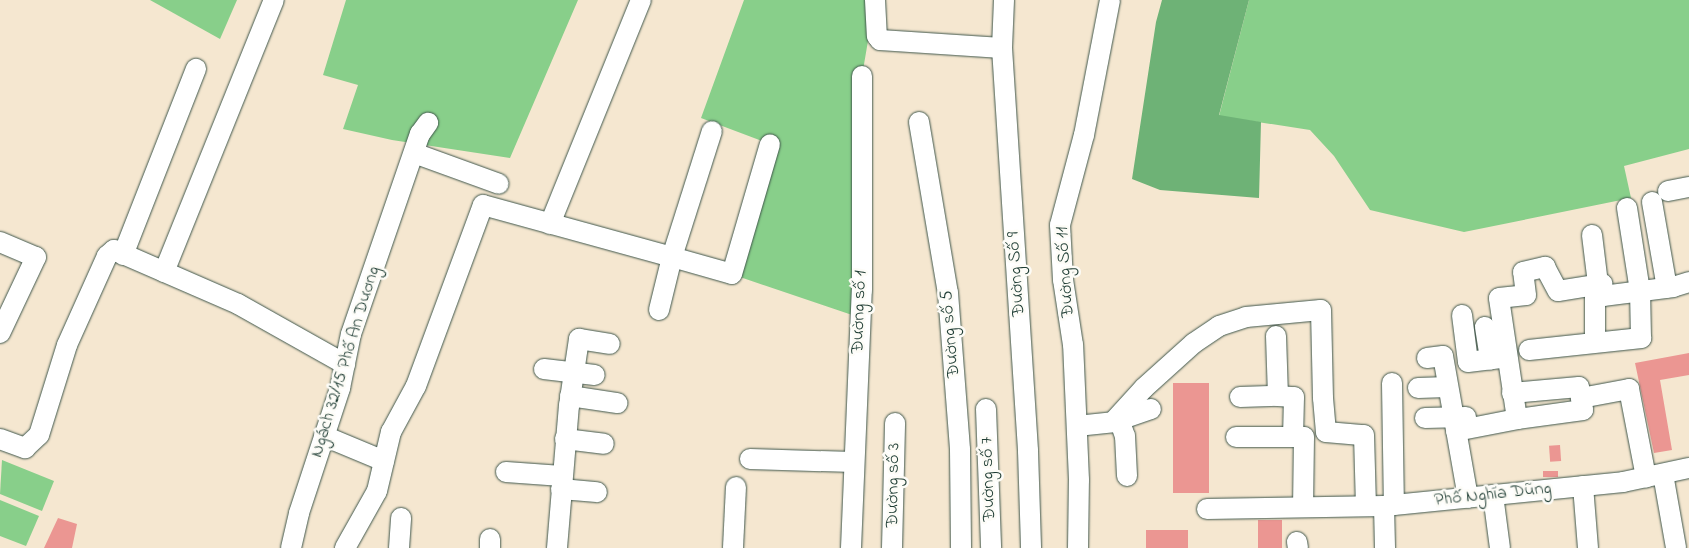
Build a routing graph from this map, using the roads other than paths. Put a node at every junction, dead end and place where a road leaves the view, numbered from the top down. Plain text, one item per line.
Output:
1 (274, 0) edge
2 (641, 0) edge
3 (876, 0) edge
4 (1004, 0) edge
5 (1110, 0) edge
6 (1002, 48) junction
7 (196, 69) dead end
8 (862, 76) dead end
9 (919, 122) dead end
10 (428, 123) dead end
11 (712, 132) dead end
12 (770, 144) dead end
13 (414, 153) junction
14 (499, 184) dead end
15 (1689, 187) edge
16 (1627, 208) dead end
17 (550, 224) junction
18 (1592, 235) dead end
19 (0, 242) edge
20 (124, 254) junction
21 (672, 257) junction
22 (164, 272) junction
23 (1689, 282) edge
24 (1667, 288) junction
25 (1601, 290) junction
26 (1640, 291) junction
27 (659, 310) dead end
28 (1462, 315) dead end
29 (1485, 327) dead end
30 (0, 334) edge
31 (1276, 336) dead end
32 (1596, 342) junction
33 (610, 344) dead end
34 (1529, 350) dead end
35 (1499, 358) junction
36 (1468, 362) junction
37 (345, 364) junction
38 (544, 369) dead end
39 (574, 372) junction
40 (595, 375) dead end
41 (1392, 383) dead end
42 (1448, 387) junction
43 (1418, 388) dead end
44 (570, 396) junction
45 (1278, 396) junction
46 (1240, 397) dead end
47 (617, 403) dead end
48 (1151, 408) dead end
49 (1515, 408) junction
50 (986, 409) dead end
51 (1425, 418) dead end
52 (1116, 420) junction
53 (895, 423) dead end
54 (1455, 425) junction
55 (1076, 426) junction
56 (324, 436) junction
57 (1236, 437) dead end
58 (1294, 437) junction
59 (0, 439) edge
60 (566, 439) junction
61 (604, 444) dead end
62 (750, 459) dead end
63 (384, 461) junction
64 (854, 462) junction
65 (1689, 468) edge
66 (506, 472) dead end
67 (1654, 475) junction
68 (1128, 476) dead end
69 (562, 482) junction
70 (1583, 486) junction
71 (736, 487) dead end
72 (596, 492) dead end
73 (1493, 495) junction
74 (1468, 498) junction
75 (1381, 506) junction
76 (1299, 507) junction
77 (1207, 509) dead end
78 (401, 518) dead end
79 (291, 548) edge
80 (346, 548) edge
81 (399, 548) edge
82 (557, 548) edge
83 (733, 548) edge
84 (851, 548) edge
85 (892, 548) edge
86 (961, 548) edge
87 (991, 548) edge
88 (1031, 548) edge
89 (1078, 548) edge
90 (1385, 548) edge
91 (1500, 548) edge
92 (1588, 548) edge
93 (1676, 548) edge

1 - 22 street
2 - 17 street
3 - 6 street
4 - 6 street, Đường Số 9
5 - 55 street, Đường Số 11
6 - 88 street, Đường Số 9
7 - 20 street
8 - 64 street, Đường số 1
9 - 86 street, Đường số 5
10 - 13 street, Ngách 32/15 Phố An Dương
11 - 21 street
12 - 21 street
13 - 14 street
13 - 37 street, Ngách 32/15 Phố An Dương
15 - 24 street
16 - 26 street
17 - 21 street
17 - 63 street
18 - 25 street
19 - 30 street
20 - 22 street
20 - 59 street
21 - 27 street
22 - 37 street
23 - 24 street
24 - 26 street
25 - 26 street
25 - 32 street
25 - 35 street
26 - 32 street
28 - 36 street
29 - 35 street
31 - 45 street
32 - 34 street
33 - 39 street
35 - 36 street
35 - 49 street
36 - 42 street
37 - 56 street, Ngách 32/15 Phố An Dương
38 - 39 street
39 - 40 street
39 - 44 street
41 - 75 street
42 - 43 street
42 - 54 street
44 - 47 street
44 - 60 street
45 - 46 street
45 - 58 street
48 - 52 street
49 - 54 street
49 - 67 street
50 - 87 street, Đường số 7
51 - 54 street
52 - 55 street
52 - 68 street
52 - 75 street
53 - 85 street, Đường số 3
54 - 74 street
55 - 89 street, Đường Số 11
56 - 63 street
56 - 79 street, Ngách 32/15 Phố An Dương
57 - 58 street
58 - 76 street
60 - 61 street
60 - 69 street
62 - 64 street
63 - 80 street
64 - 84 street, Đường số 1
65 - 67 street, Phố Nghĩa Dũng
66 - 69 street
67 - 70 street, Phố Nghĩa Dũng
67 - 93 street
69 - 72 street
69 - 82 street
70 - 73 street, Phố Nghĩa Dũng
70 - 92 street
71 - 83 street
73 - 74 street, Phố Nghĩa Dũng
73 - 91 street
74 - 75 street, Phố Nghĩa Dũng
75 - 76 street, Phố Nghĩa Dũng
75 - 90 street
76 - 77 street, Phố Nghĩa Dũng
78 - 81 street

